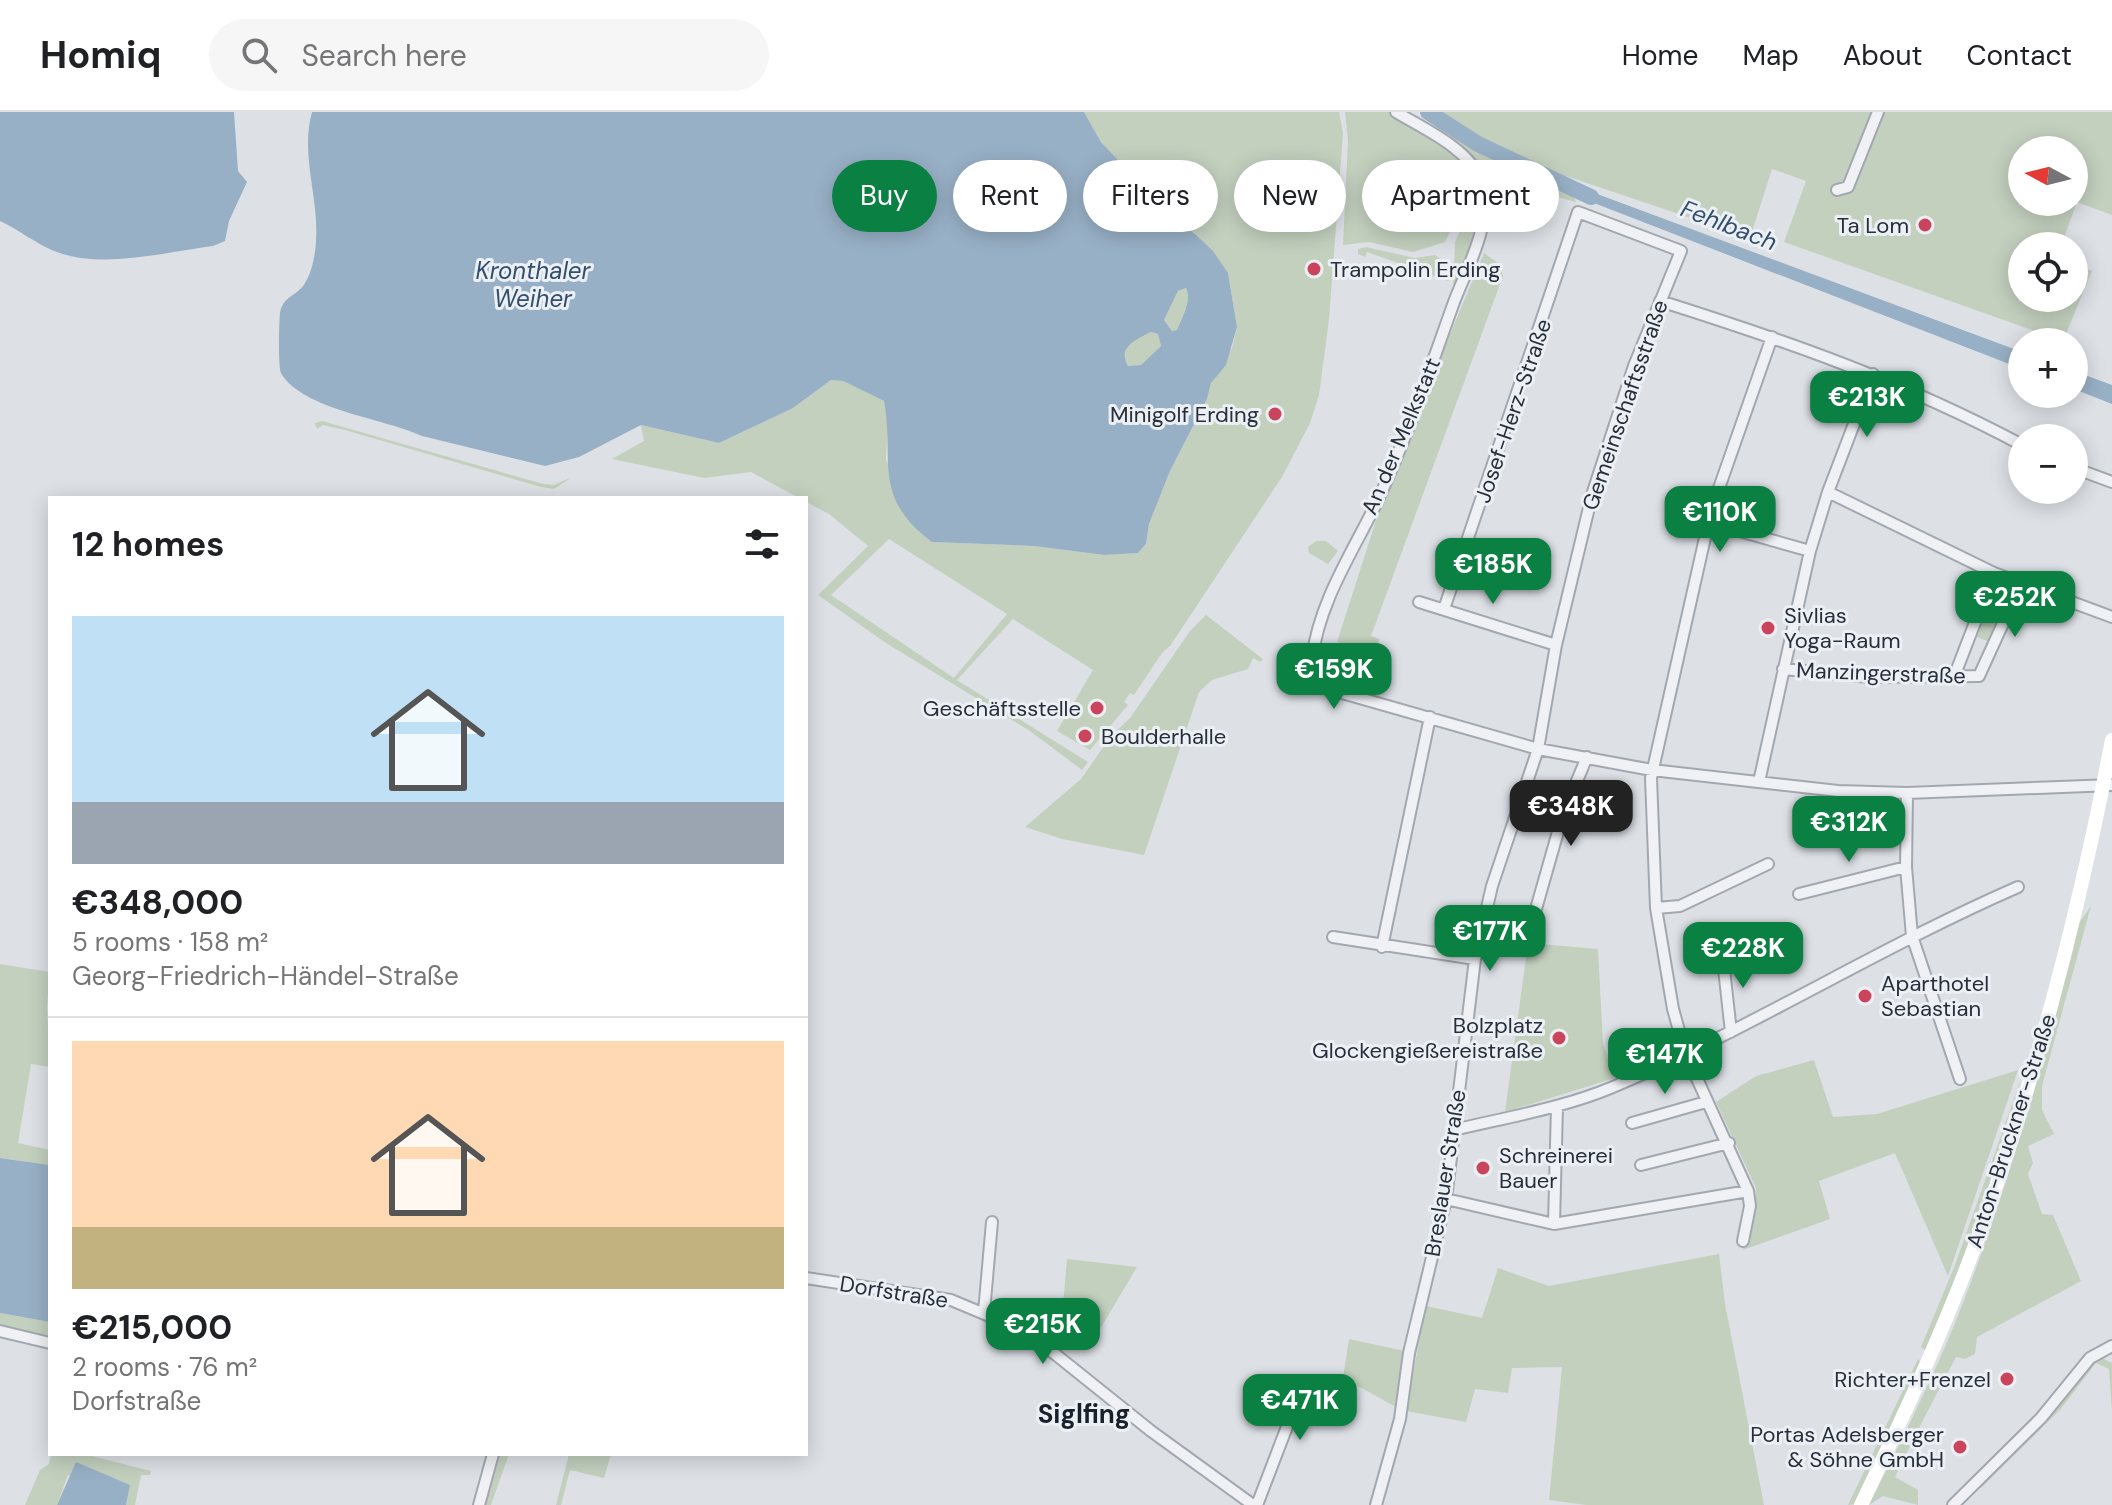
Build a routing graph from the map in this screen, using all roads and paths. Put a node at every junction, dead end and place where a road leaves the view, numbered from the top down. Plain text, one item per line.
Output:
1 (1396, 112) edge
2 (1878, 112) edge
3 (1837, 190) dead end
4 (1681, 251) joint
5 (1660, 301) junction
6 (1772, 337) junction
7 (1873, 374) junction
8 (2008, 437) edge
9 (2088, 473) edge
10 (2112, 482) edge
11 (1828, 492) junction
12 (1711, 523) junction
13 (1810, 551) junction
14 (1994, 573) junction
15 (2021, 584) junction
16 (1419, 602) dead end
17 (1444, 609) junction
18 (2112, 617) edge
19 (1556, 645) junction
20 (1783, 669) junction
21 (1954, 677) junction
22 (1430, 717) junction
23 (2112, 740) edge
24 (1538, 749) junction
25 (1587, 757) junction
26 (1652, 770) junction
27 (1759, 782) junction
28 (2108, 785) edge
29 (1907, 793) junction
30 (1768, 864) dead end
31 (1906, 867) junction
32 (2018, 887) dead end
33 (1799, 894) dead end
34 (1656, 908) junction
35 (1530, 930) dead end
36 (1912, 936) junction
37 (1333, 937) dead end
38 (1382, 947) junction
39 (1722, 951) dead end
40 (1475, 959) junction
41 (1731, 1032) junction
42 (1685, 1052) junction
43 (1960, 1079) dead end
44 (1706, 1102) junction
45 (1557, 1106) junction
46 (1632, 1123) dead end
47 (1454, 1130) junction
48 (1729, 1143) junction
49 (1641, 1165) dead end
50 (1748, 1191) junction
51 (1446, 1199) junction
52 (992, 1222) dead end
53 (1554, 1224) junction
54 (1743, 1241) dead end
55 (808, 1278) edge
56 (984, 1312) junction
57 (0, 1331) edge
58 (48, 1343) edge
59 (2112, 1346) edge
60 (1288, 1383) dead end
61 (490, 1458) edge
62 (479, 1505) edge
63 (1255, 1505) edge
64 (1376, 1505) edge
65 (1861, 1505) edge
66 (1953, 1505) edge

1 - 22 street, An der Melkstatt
2 - 3 street
4 - 5 street, Gemeinschaftsstraße
4 - 17 street, Josef-Herz-Straße
5 - 6 street
5 - 19 street, Gemeinschaftsstraße
6 - 7 street
6 - 12 street
7 - 8 street
7 - 11 street
9 - 10 street
11 - 13 street
11 - 14 street
12 - 13 street
12 - 26 street
13 - 20 street
14 - 15 street
14 - 21 street
15 - 18 street
15 - 21 street, Manzingerstraße
16 - 17 street
17 - 19 street
19 - 24 street, Gemeinschaftsstraße
20 - 21 street, Manzingerstraße
20 - 27 street
22 - 24 street
22 - 38 street
23 - 28 main road, Anton-Bruckner-Straße
24 - 25 street
24 - 40 street, Breslauer Straße
25 - 26 street
25 - 35 street
26 - 27 street
26 - 34 street
27 - 29 street
28 - 29 street
28 - 65 main road, Anton-Bruckner-Straße
29 - 31 street
30 - 34 street
31 - 33 street
31 - 36 street
32 - 36 street
34 - 42 street
36 - 41 street
36 - 43 street
37 - 38 street
38 - 40 street
39 - 41 street
40 - 47 street, Breslauer Straße
41 - 42 street
42 - 44 street
42 - 45 street
44 - 46 street
44 - 48 street
45 - 47 street
45 - 53 street
47 - 51 street, Breslauer Straße
48 - 49 street
48 - 50 street
50 - 53 street
50 - 54 street
51 - 53 street
51 - 64 street, Breslauer Straße
52 - 56 street
55 - 56 street, Dorfstraße
56 - 63 street, Dorfstraße
57 - 58 street
59 - 66 street
60 - 63 street
61 - 62 street

